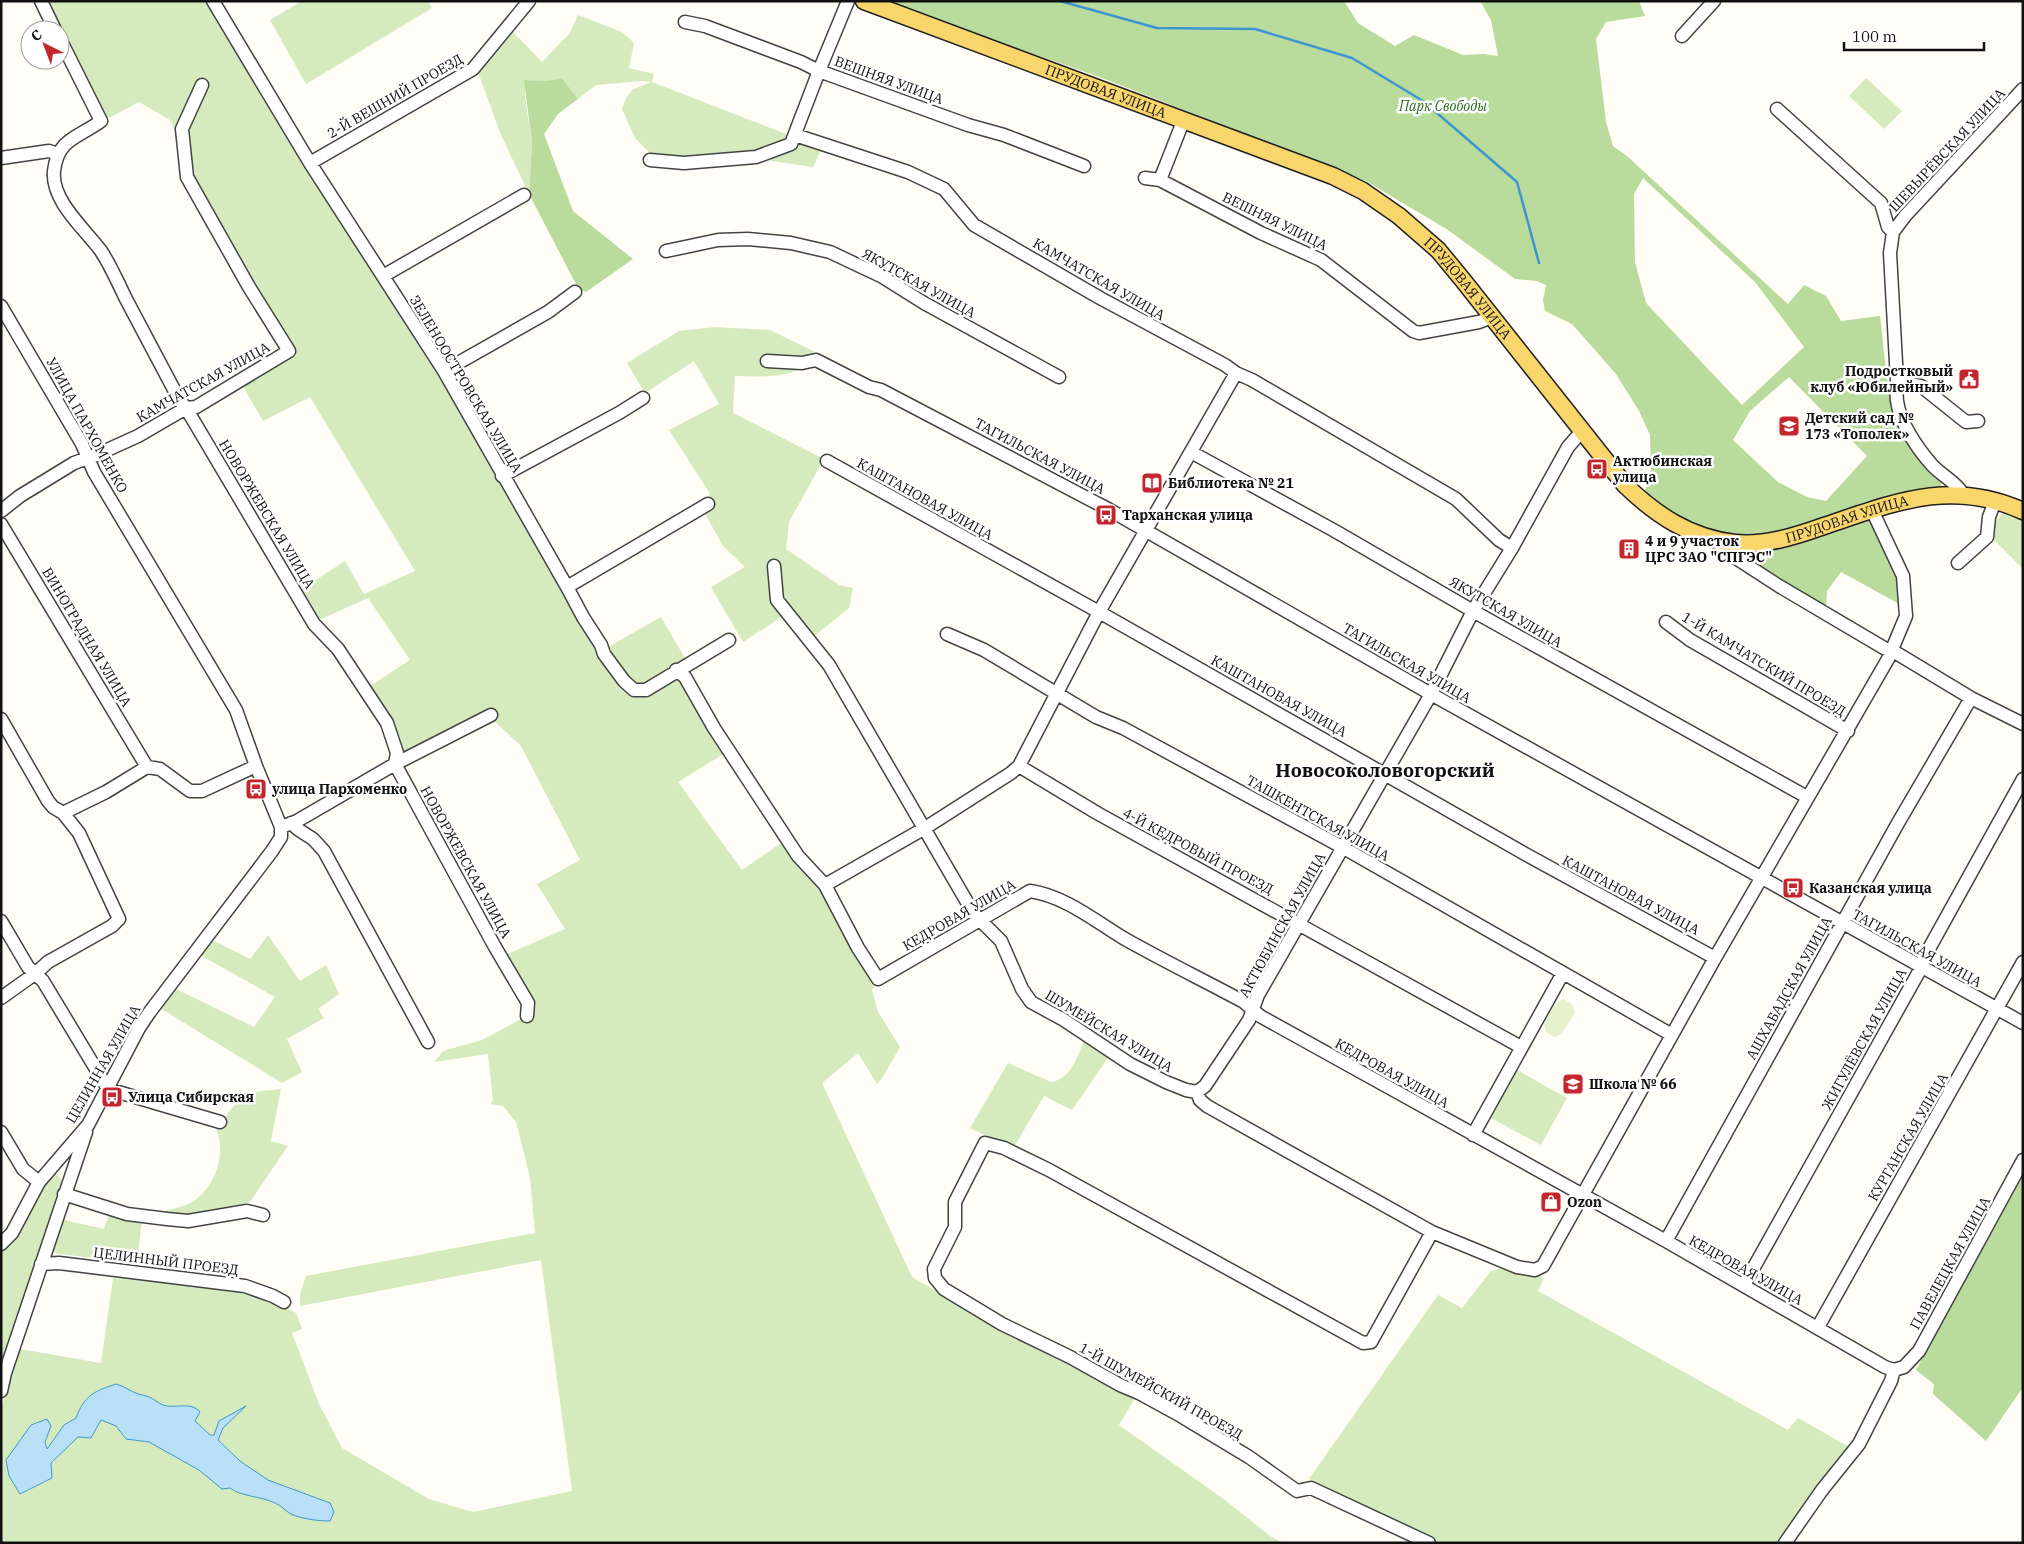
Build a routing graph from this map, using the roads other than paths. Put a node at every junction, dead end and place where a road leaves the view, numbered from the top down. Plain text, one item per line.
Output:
1 (41, 1) edge
2 (213, 1) edge
3 (529, 1) edge
4 (848, 1) edge
5 (864, 1) edge
6 (1714, 1) edge
7 (50, 20) edge
8 (685, 22) dead end
9 (1682, 36) dead end
10 (70, 59) edge
11 (819, 71) junction
12 (202, 85) dead end
13 (2023, 90) edge
14 (1778, 109) dead end
15 (1184, 119) junction
16 (795, 135) junction
17 (58, 154) junction
18 (1, 158) edge
19 (650, 160) dead end
20 (310, 163) junction
21 (1084, 166) dead end
22 (1145, 178) dead end
23 (1160, 180) junction
24 (524, 195) dead end
25 (1893, 232) junction
26 (666, 251) dead end
27 (383, 276) junction
28 (575, 292) dead end
29 (1, 306) edge
30 (1492, 317) junction
31 (766, 361) dead end
32 (444, 371) junction
33 (1236, 374) junction
34 (1059, 377) dead end
35 (1897, 381) junction
36 (643, 398) dead end
37 (186, 408) junction
38 (1978, 421) dead end
39 (1582, 431) junction
40 (1191, 452) junction
41 (87, 458) junction
42 (827, 461) dead end
43 (502, 476) junction
44 (1963, 494) junction
45 (1995, 501) junction
46 (708, 504) dead end
47 (1872, 510) junction
48 (1, 511) edge
49 (2023, 511) edge
50 (1, 524) edge
51 (1147, 532) junction
52 (1716, 539) junction
53 (1512, 548) junction
54 (1958, 563) dead end
55 (774, 566) dead end
56 (567, 587) junction
57 (1473, 611) junction
58 (1099, 612) junction
59 (1666, 622) dead end
60 (947, 634) dead end
61 (729, 640) dead end
62 (1892, 651) junction
63 (676, 670) junction
64 (1056, 693) junction
65 (1431, 694) junction
66 (1971, 698) junction
67 (491, 715) dead end
68 (1, 719) edge
69 (2023, 724) edge
70 (1848, 730) junction
71 (395, 764) junction
72 (256, 766) junction
73 (1019, 766) junction
74 (147, 767) junction
75 (1386, 774) junction
76 (2023, 779) edge
77 (1807, 797) junction
78 (64, 813) junction
79 (286, 825) junction
80 (924, 828) junction
81 (1342, 847) junction
82 (1761, 878) junction
83 (825, 885) junction
84 (980, 920) junction
85 (1, 921) edge
86 (1299, 923) junction
87 (1843, 924) junction
88 (1715, 958) junction
89 (2023, 962) edge
90 (1921, 968) junction
91 (36, 973) junction
92 (1563, 973) junction
93 (1, 998) edge
94 (1998, 1009) junction
95 (1253, 1010) junction
96 (527, 1016) dead end
97 (2023, 1023) edge
98 (1672, 1035) junction
99 (428, 1042) dead end
100 (1522, 1047) junction
101 (108, 1088) junction
102 (1197, 1092) junction
103 (220, 1122) dead end
104 (88, 1125) junction
105 (1, 1132) edge
106 (1473, 1135) junction
107 (2023, 1160) edge
108 (39, 1182) junction
109 (64, 1194) junction
110 (1583, 1196) junction
111 (263, 1216) dead end
112 (1432, 1232) junction
113 (1666, 1241) junction
114 (1, 1244) edge
115 (41, 1264) junction
116 (1744, 1285) junction
117 (284, 1302) dead end
118 (1818, 1327) junction
119 (1894, 1370) junction
120 (1, 1391) edge
121 (1430, 1543) edge
122 (1785, 1543) edge

1 - 7 street
2 - 20 street, ЗЕЛЕНООСТРОВСКАЯ УЛИЦА
3 - 20 street, 2-Й ВЕШНИЙ ПРОЕЗД
4 - 11 street
5 - 15 main road, ПРУДОВАЯ УЛИЦА
6 - 9 street
8 - 11 street, ВЕШНЯЯ УЛИЦА
10 - 17 street
11 - 16 street
11 - 21 street, ВЕШНЯЯ УЛИЦА
12 - 37 street, КАМЧАТСКАЯ УЛИЦА
13 - 25 street, ШЕВЫРЁВСКАЯ УЛИЦА
14 - 25 street
15 - 23 street
15 - 30 main road, ПРУДОВАЯ УЛИЦА
16 - 19 street
16 - 33 street, КАМЧАТСКАЯ УЛИЦА
17 - 18 street
17 - 37 street, НОВОРЖЕВСКАЯ УЛИЦА
20 - 27 street, ЗЕЛЕНООСТРОВСКАЯ УЛИЦА
22 - 23 street, ВЕШНЯЯ УЛИЦА
23 - 30 street, ВЕШНЯЯ УЛИЦА
24 - 27 street
25 - 35 street, ШЕВЫРЁВСКАЯ УЛИЦА
26 - 34 street, ЯКУТСКАЯ УЛИЦА
27 - 32 street, ЗЕЛЕНООСТРОВСКАЯ УЛИЦА
28 - 32 street
29 - 41 street, УЛИЦА ПАРХОМЕНКО
30 - 39 main road, ПРУДОВАЯ УЛИЦА
31 - 51 street, ТАГИЛЬСКАЯ УЛИЦА
32 - 43 street, ЗЕЛЕНООСТРОВСКАЯ УЛИЦА
33 - 40 street
33 - 53 street, КАМЧАТСКАЯ УЛИЦА
35 - 38 street
35 - 44 street, ШЕВЫРЁВСКАЯ УЛИЦА
36 - 43 street
37 - 41 street, КАМЧАТСКАЯ УЛИЦА
37 - 71 street, НОВОРЖЕВСКАЯ УЛИЦА
39 - 52 main road, ПРУДОВАЯ УЛИЦА
39 - 53 street, АКТЮБИНСКАЯ УЛИЦА
40 - 51 street
40 - 57 street, ЯКУТСКАЯ УЛИЦА
41 - 48 street, КАМЧАТСКАЯ УЛИЦА
41 - 72 street, УЛИЦА ПАРХОМЕНКО
42 - 58 street, КАШТАНОВАЯ УЛИЦА
43 - 56 street, ЗЕЛЕНООСТРОВСКАЯ УЛИЦА
44 - 45 main road, ПРУДОВАЯ УЛИЦА
44 - 47 main road, ПРУДОВАЯ УЛИЦА
45 - 49 main road, ПРУДОВАЯ УЛИЦА
45 - 54 street
46 - 56 street
47 - 52 main road, ПРУДОВАЯ УЛИЦА
47 - 62 street
50 - 74 street, ВИНОГРАДНАЯ УЛИЦА
51 - 58 street
51 - 65 street, ТАГИЛЬСКАЯ УЛИЦА
52 - 62 street
53 - 57 street, АКТЮБИНСКАЯ УЛИЦА
55 - 80 street, ШУМЕЙСКАЯ УЛИЦА
56 - 63 street, ЗЕЛЕНООСТРОВСКАЯ УЛИЦА
57 - 65 street, АКТЮБИНСКАЯ УЛИЦА
57 - 77 street, ЯКУТСКАЯ УЛИЦА
58 - 64 street
58 - 75 street, КАШТАНОВАЯ УЛИЦА
59 - 70 street, 1-Й КАМЧАТСКИЙ ПРОЕЗД
60 - 64 street, ТАШКЕНТСКАЯ УЛИЦА
61 - 63 street, ЗЕЛЕНООСТРОВСКАЯ УЛИЦА
62 - 66 street
62 - 70 street
63 - 83 street
64 - 73 street
64 - 81 street, ТАШКЕНТСКАЯ УЛИЦА
65 - 75 street, АКТЮБИНСКАЯ УЛИЦА
65 - 82 street, ТАГИЛЬСКАЯ УЛИЦА
66 - 69 street
66 - 87 street, АШХАБАДСКАЯ УЛИЦА
67 - 71 street
68 - 78 street
70 - 77 street
71 - 79 street
71 - 96 street, НОВОРЖЕВСКАЯ УЛИЦА
72 - 74 street
72 - 79 street, УЛИЦА ПАРХОМЕНКО
73 - 80 street
73 - 86 street, 4-Й КЕДРОВЫЙ ПРОЕЗД
74 - 78 street
75 - 81 street, АКТЮБИНСКАЯ УЛИЦА
75 - 88 street, КАШТАНОВАЯ УЛИЦА
76 - 90 street, ЖИГУЛЁВСКАЯ УЛИЦА
77 - 82 street
78 - 91 street
79 - 99 street
79 - 101 street, ЦЕЛИННАЯ УЛИЦА
80 - 83 street
80 - 84 street, ШУМЕЙСКАЯ УЛИЦА
81 - 86 street, АКТЮБИНСКАЯ УЛИЦА
81 - 92 street, ТАШКЕНТСКАЯ УЛИЦА
82 - 87 street, ТАГИЛЬСКАЯ УЛИЦА
82 - 88 street
83 - 84 street, КЕДРОВАЯ УЛИЦА
84 - 95 street, КЕДРОВАЯ УЛИЦА
84 - 102 street, ШУМЕЙСКАЯ УЛИЦА
85 - 91 street
86 - 95 street, АКТЮБИНСКАЯ УЛИЦА
86 - 100 street, 4-Й КЕДРОВЫЙ ПРОЕЗД
87 - 90 street, ТАГИЛЬСКАЯ УЛИЦА
87 - 113 street, АШХАБАДСКАЯ УЛИЦА
88 - 98 street
89 - 94 street, КУРГАНСКАЯ УЛИЦА
90 - 94 street, ТАГИЛЬСКАЯ УЛИЦА
90 - 116 street, ЖИГУЛЁВСКАЯ УЛИЦА
91 - 93 street
91 - 101 street
92 - 98 street, ТАШКЕНТСКАЯ УЛИЦА
92 - 100 street
94 - 97 street, ТАГИЛЬСКАЯ УЛИЦА
94 - 118 street, КУРГАНСКАЯ УЛИЦА
95 - 102 street, АКТЮБИНСКАЯ УЛИЦА
95 - 106 street, КЕДРОВАЯ УЛИЦА
98 - 110 street
100 - 106 street
101 - 103 street
101 - 104 street, ЦЕЛИННАЯ УЛИЦА
102 - 112 street
104 - 108 street, ЦЕЛИННАЯ УЛИЦА
104 - 109 street
105 - 108 street
106 - 110 street, КЕДРОВАЯ УЛИЦА
107 - 119 street, ПАВЕЛЕЦКАЯ УЛИЦА
108 - 114 street, ЦЕЛИННАЯ УЛИЦА
109 - 111 street
109 - 115 street
110 - 112 street
110 - 113 street, КЕДРОВАЯ УЛИЦА
112 - 121 street, 1-Й ШУМЕЙСКИЙ ПРОЕЗД
113 - 116 street, КЕДРОВАЯ УЛИЦА
115 - 117 street, ЦЕЛИННЫЙ ПРОЕЗД
115 - 120 street
116 - 118 street, КЕДРОВАЯ УЛИЦА
118 - 119 street, КЕДРОВАЯ УЛИЦА
119 - 122 street

